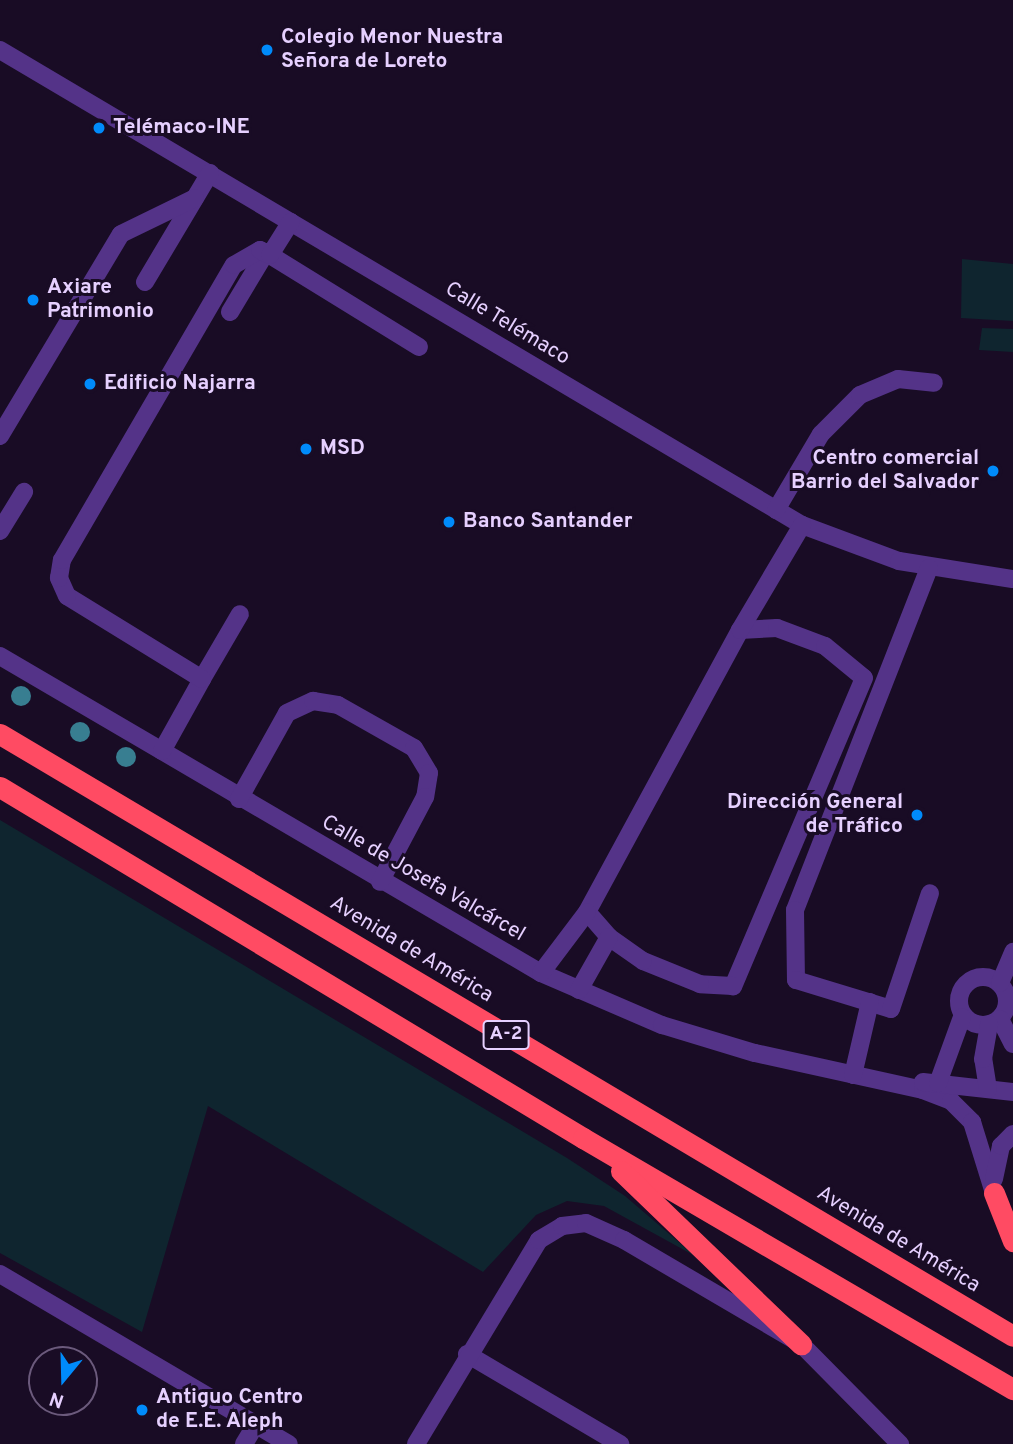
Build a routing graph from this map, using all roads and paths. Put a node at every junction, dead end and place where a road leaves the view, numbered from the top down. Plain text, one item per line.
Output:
1 (0, 50) edge
2 (210, 173) junction
3 (195, 198) junction
4 (290, 222) junction
5 (268, 254) junction
6 (145, 282) dead end
7 (230, 312) dead end
8 (419, 347) dead end
9 (934, 383) dead end
10 (0, 436) edge
11 (24, 492) dead end
12 (776, 510) junction
13 (802, 525) junction
14 (0, 531) edge
15 (929, 568) junction
16 (1013, 579) edge
17 (240, 614) dead end
18 (740, 630) junction
19 (0, 656) edge
20 (202, 679) junction
21 (0, 734) edge
22 (162, 751) junction
23 (0, 787) edge
24 (239, 799) junction
25 (380, 881) junction
26 (930, 893) dead end
27 (587, 912) junction
28 (609, 937) junction
29 (1013, 952) edge
30 (541, 973) junction
31 (1000, 983) junction
32 (579, 990) junction
33 (870, 1003) junction
34 (962, 1017) junction
35 (994, 1022) junction
36 (1013, 1044) edge
37 (853, 1075) junction
38 (938, 1083) junction
39 (988, 1089) junction
40 (1013, 1092) edge
41 (1013, 1134) edge
42 (583, 1138) junction
43 (995, 1193) junction
44 (1013, 1241) edge
45 (0, 1274) edge
46 (1013, 1336) edge
47 (800, 1344) junction
48 (467, 1354) junction
49 (1013, 1389) edge
50 (256, 1424) junction
51 (244, 1444) edge
52 (289, 1444) edge
53 (416, 1444) edge
54 (620, 1444) edge
55 (900, 1444) edge

1 - 2 street, Calle Telémaco
2 - 3 street
2 - 4 street, Calle Telémaco
3 - 6 street
3 - 10 street
4 - 5 street
4 - 12 street, Calle Telémaco
5 - 7 street
5 - 8 street
5 - 20 street
9 - 12 street
11 - 14 street
12 - 13 street, Calle Telémaco
13 - 15 street, Calle Telémaco
13 - 18 street
15 - 16 street, Calle Telémaco
15 - 33 street
17 - 20 street
18 - 27 street
18 - 28 street
19 - 22 street, Calle de Josefa Valcárcel
20 - 22 street
21 - 46 highway, Avenida de América / A-2
22 - 24 street, Calle de Josefa Valcárcel
23 - 42 highway, A-2
24 - 25 street, Calle de Josefa Valcárcel
24 - 25 street
25 - 30 street, Calle de Josefa Valcárcel
26 - 33 street
27 - 28 street
27 - 30 street
28 - 32 street
29 - 31 street
30 - 32 street, Calle de Josefa Valcárcel
31 - 34 street
31 - 35 street
32 - 37 street, Calle de Josefa Valcárcel
33 - 37 street
34 - 35 street
34 - 38 street
35 - 36 street
35 - 39 street
37 - 38 street, Calle de Josefa Valcárcel
37 - 43 street, Calle de Josefa Valcárcel
38 - 39 street, Calle de Josefa Valcárcel
39 - 40 street, Calle de Josefa Valcárcel
41 - 43 street
42 - 47 highway
42 - 49 highway, A-2
43 - 44 highway
45 - 50 street
47 - 48 street
47 - 55 street
48 - 53 street
48 - 54 street
50 - 51 street
50 - 52 street

